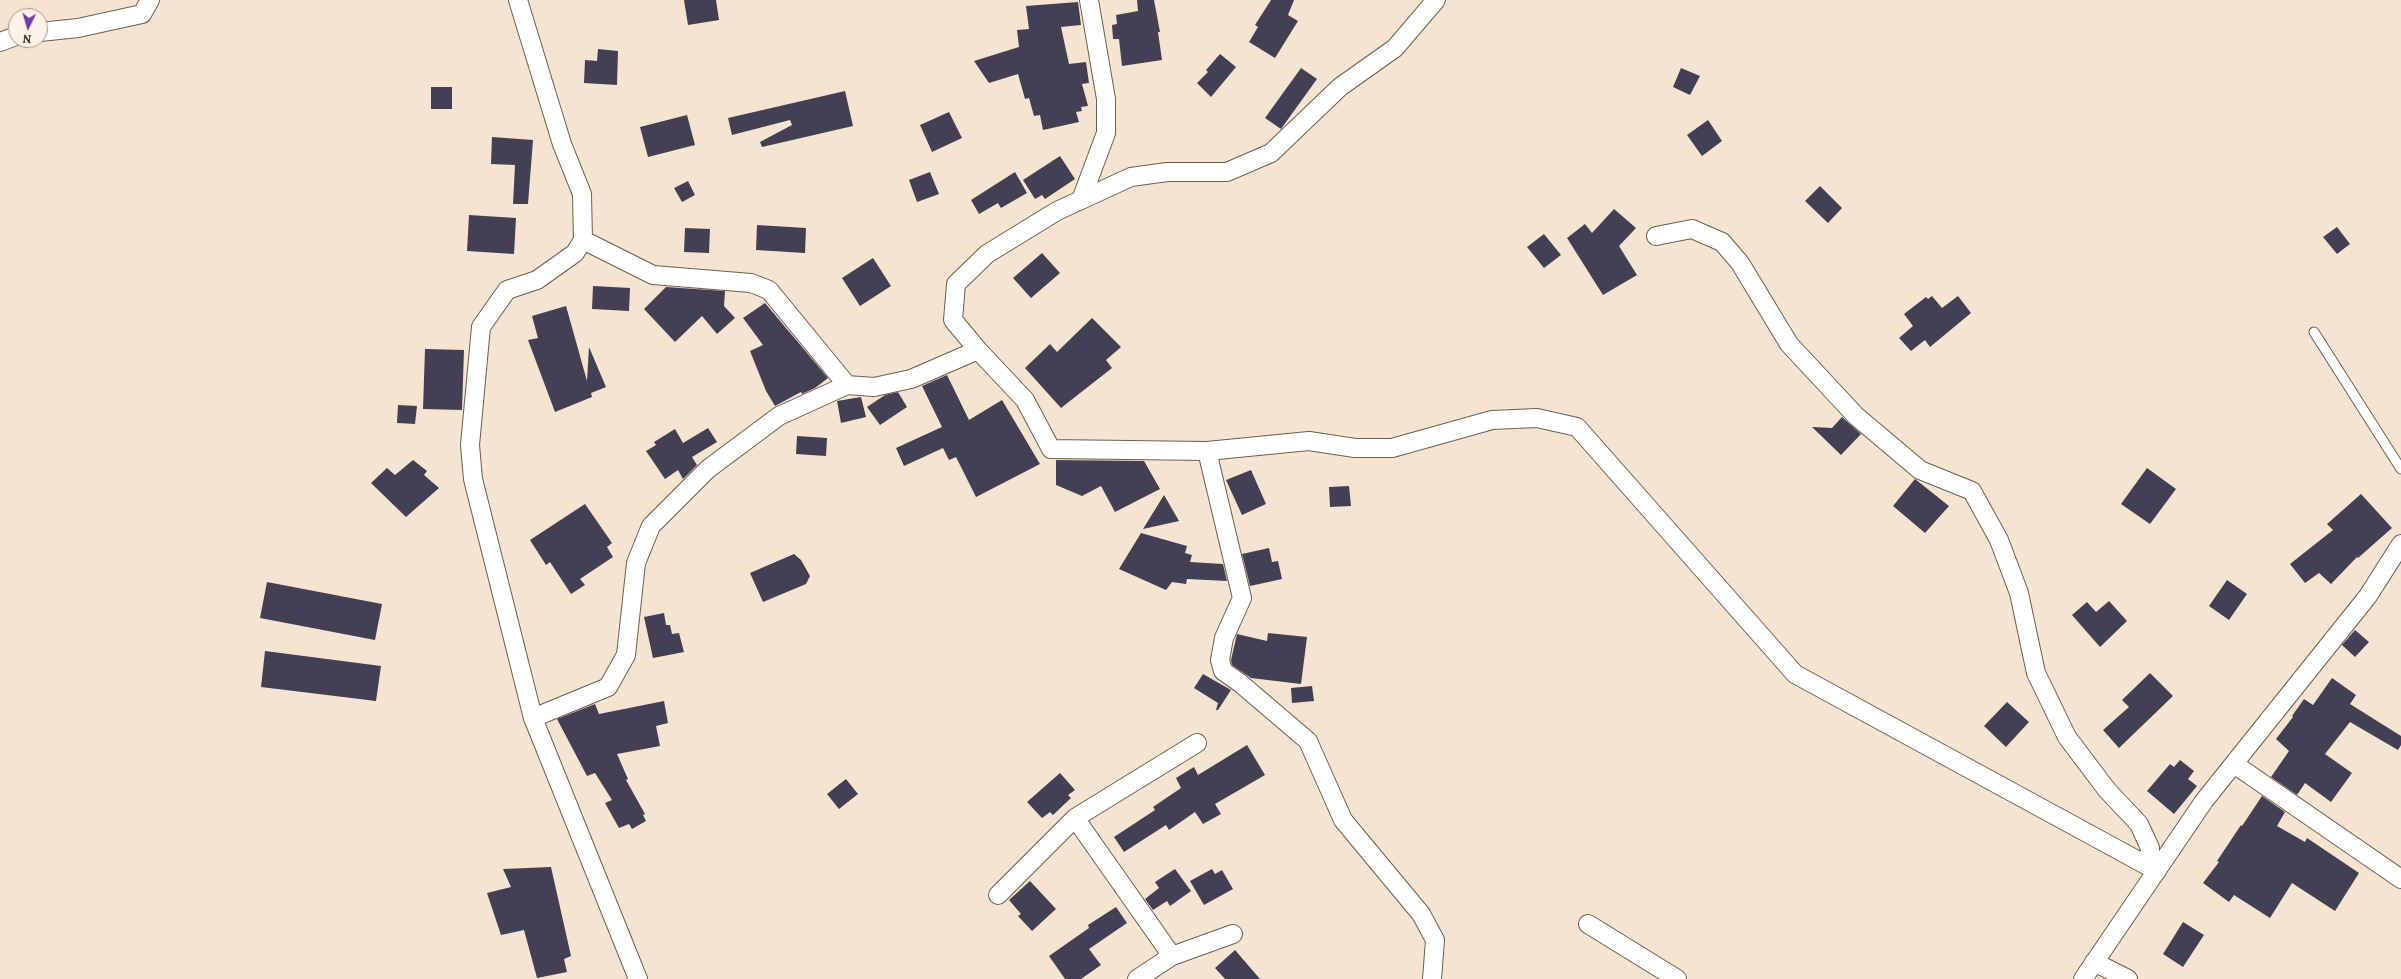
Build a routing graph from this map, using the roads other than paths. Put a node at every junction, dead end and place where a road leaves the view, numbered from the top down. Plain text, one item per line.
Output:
1 (150, 0) edge
2 (518, 0) edge
3 (1089, 0) edge
4 (1433, 2) edge
5 (48, 31) edge
6 (1081, 200) junction
7 (1656, 236) dead end
8 (583, 240) junction
9 (2314, 332) dead end
10 (978, 350) junction
11 (847, 385) junction
12 (1207, 451) junction
13 (2401, 469) edge
14 (2401, 544) edge
15 (533, 718) junction
16 (1197, 743) dead end
17 (2234, 764) junction
18 (1075, 818) junction
19 (2153, 869) junction
20 (2401, 879) edge
21 (998, 895) dead end
22 (1588, 924) dead end
23 (1233, 934) dead end
24 (1172, 956) junction
25 (2094, 962) junction
26 (638, 979) edge
27 (1137, 979) edge
28 (1432, 979) edge
29 (1677, 979) edge
30 (2083, 979) edge
31 (2128, 979) edge

1 - 5 street
2 - 8 street
3 - 6 street
4 - 6 street
6 - 10 street
7 - 19 street
8 - 11 street
8 - 15 street
9 - 13 lane
10 - 11 street
10 - 12 street
11 - 15 street
12 - 19 street
12 - 28 street
14 - 17 street
15 - 26 street
16 - 18 street
17 - 19 street
17 - 20 street
18 - 21 street
18 - 24 street
19 - 25 street
22 - 29 street
23 - 24 street
24 - 27 street
25 - 30 street
25 - 31 street

